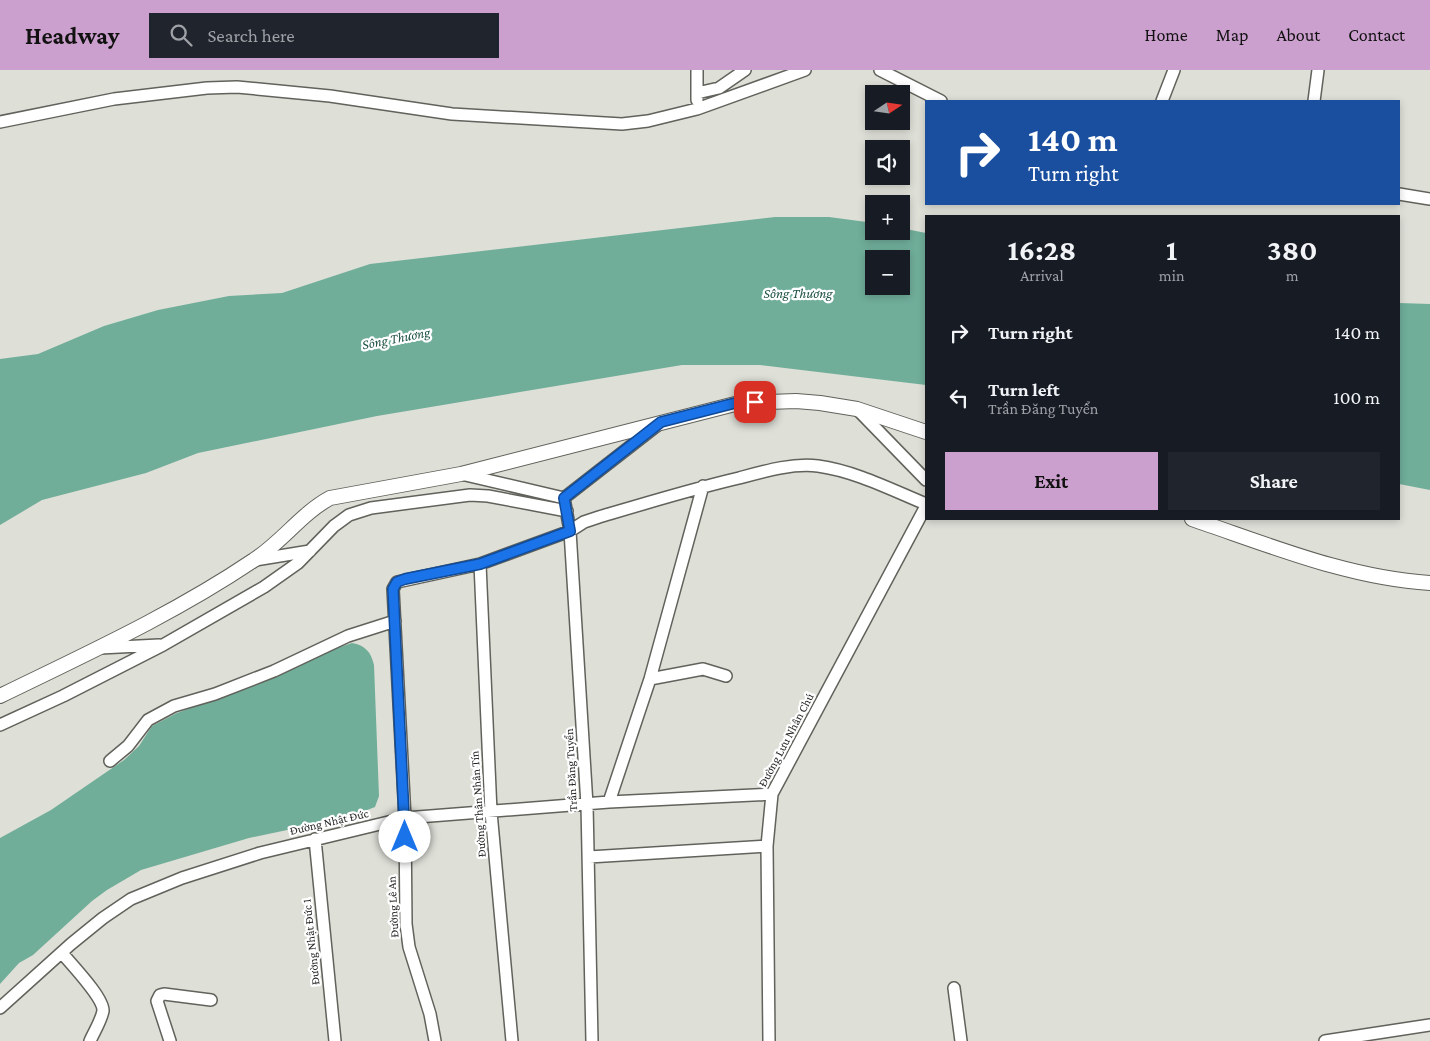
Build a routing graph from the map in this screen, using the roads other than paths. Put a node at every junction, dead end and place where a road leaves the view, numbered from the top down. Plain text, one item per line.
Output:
1 (697, 70) edge
2 (745, 70) edge
3 (880, 70) edge
4 (1174, 70) edge
5 (1318, 70) edge
6 (801, 71) edge
7 (697, 92) junction
8 (939, 100) edge
9 (1162, 100) edge
10 (1314, 100) edge
11 (697, 109) junction
12 (0, 122) edge
13 (1400, 194) edge
14 (1430, 199) edge
15 (857, 409) junction
16 (661, 422) junction
17 (925, 432) edge
18 (462, 474) junction
19 (925, 479) edge
20 (703, 486) junction
21 (564, 498) junction
22 (925, 505) edge
23 (925, 507) edge
24 (566, 511) junction
25 (1195, 520) edge
26 (570, 531) junction
27 (310, 551) junction
28 (255, 560) junction
29 (480, 564) junction
30 (1430, 582) edge
31 (394, 620) junction
32 (163, 645) junction
33 (99, 648) junction
34 (726, 676) dead end
35 (650, 679) junction
36 (0, 696) edge
37 (19, 716) junction
38 (0, 718) edge
39 (0, 725) edge
40 (110, 761) dead end
41 (772, 794) junction
42 (609, 802) junction
43 (587, 805) junction
44 (491, 812) junction
45 (405, 818) junction
46 (315, 840) junction
47 (767, 846) junction
48 (589, 857) junction
49 (62, 953) junction
50 (954, 988) dead end
51 (211, 1000) dead end
52 (0, 1008) edge
53 (1430, 1025) edge
54 (90, 1041) edge
55 (170, 1041) edge
56 (335, 1041) edge
57 (435, 1041) edge
58 (512, 1041) edge
59 (592, 1041) edge
60 (769, 1041) edge
61 (961, 1041) edge
62 (1325, 1041) edge

1 - 7 street
2 - 7 street
3 - 8 street
4 - 9 street
5 - 10 street
6 - 11 street
7 - 11 street
11 - 12 street
13 - 14 street
15 - 16 street
15 - 17 street
15 - 19 street
16 - 18 street
16 - 21 street
18 - 21 street
18 - 28 street
20 - 22 street
20 - 26 street
20 - 35 street
21 - 24 street, Trần Đăng Tuyển
23 - 41 street, Đường Lưu Nhân Chú
24 - 26 street, Trần Đăng Tuyển
24 - 27 street
25 - 30 street
26 - 29 street
26 - 43 street, Trần Đăng Tuyển
27 - 28 street
27 - 32 street
28 - 33 street
29 - 31 street, Đường Lê An
29 - 44 street, Đường Thân Nhân Tín
31 - 40 street
31 - 45 street, Đường Lê An
32 - 33 street
32 - 37 street
33 - 36 street
34 - 35 street
35 - 42 street
37 - 38 street
37 - 39 street
41 - 42 street, Đường Nhật Đức
41 - 47 street, Đường Lưu Nhân Chú
42 - 43 street, Đường Nhật Đức
43 - 44 street, Đường Nhật Đức
43 - 48 street, Trần Đăng Tuyển
44 - 45 street, Đường Nhật Đức
44 - 58 street, Đường Thân Nhân Tín
45 - 46 street, Đường Nhật Đức
45 - 57 street, Đường Lê An
46 - 49 street, Đường Nhật Đức
46 - 56 street, Đường Nhật Đức 1
47 - 48 street
47 - 60 street, Đường Lưu Nhân Chú
48 - 59 street, Trần Đăng Tuyển
49 - 52 street, Đường Nhật Đức
49 - 54 street
50 - 61 street
51 - 55 street
53 - 62 street

